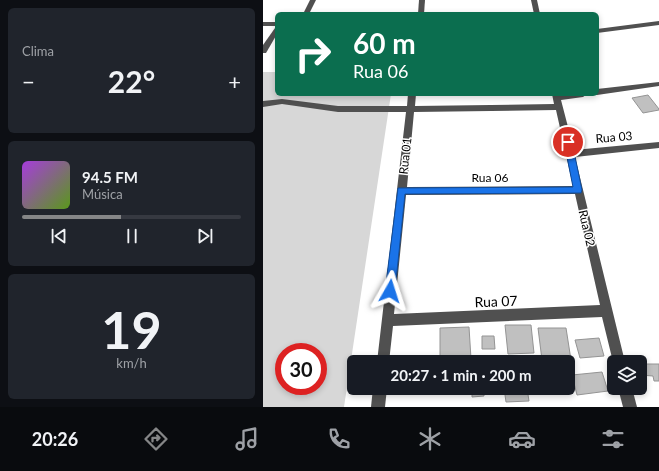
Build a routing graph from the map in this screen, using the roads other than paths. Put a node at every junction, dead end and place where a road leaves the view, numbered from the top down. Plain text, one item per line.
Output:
1 (313, 0) edge
2 (422, 0) edge
3 (534, 0) edge
4 (307, 12) edge
5 (421, 12) edge
6 (537, 12) edge
7 (659, 23) edge
8 (263, 24) edge
9 (275, 24) edge
10 (599, 31) edge
11 (275, 32) edge
12 (263, 51) edge
13 (659, 84) edge
14 (599, 92) edge
15 (412, 96) edge
16 (573, 96) edge
17 (557, 99) edge
18 (263, 104) edge
19 (410, 110) junction
20 (659, 145) edge
21 (571, 154) junction
22 (578, 190) junction
23 (401, 191) junction
24 (606, 311) junction
25 (387, 320) junction
26 (384, 355) edge
27 (617, 355) edge
28 (379, 395) edge
29 (627, 395) edge
30 (378, 407) edge
31 (630, 407) edge

1 - 4 street
2 - 5 street
3 - 6 street
7 - 10 street
8 - 9 street
11 - 12 street
13 - 14 street
15 - 19 street, Rua 01
16 - 17 street
17 - 19 street
17 - 21 street, Rua 02
18 - 19 street
19 - 23 street, Rua 01
20 - 21 street, Rua 03
21 - 22 street, Rua 02
22 - 23 street, Rua 06
22 - 24 street, Rua 02
23 - 25 street, Rua 01
24 - 25 street, Rua 07
24 - 27 street, Rua 02
25 - 26 street, Rua 01
28 - 30 street
29 - 31 street

